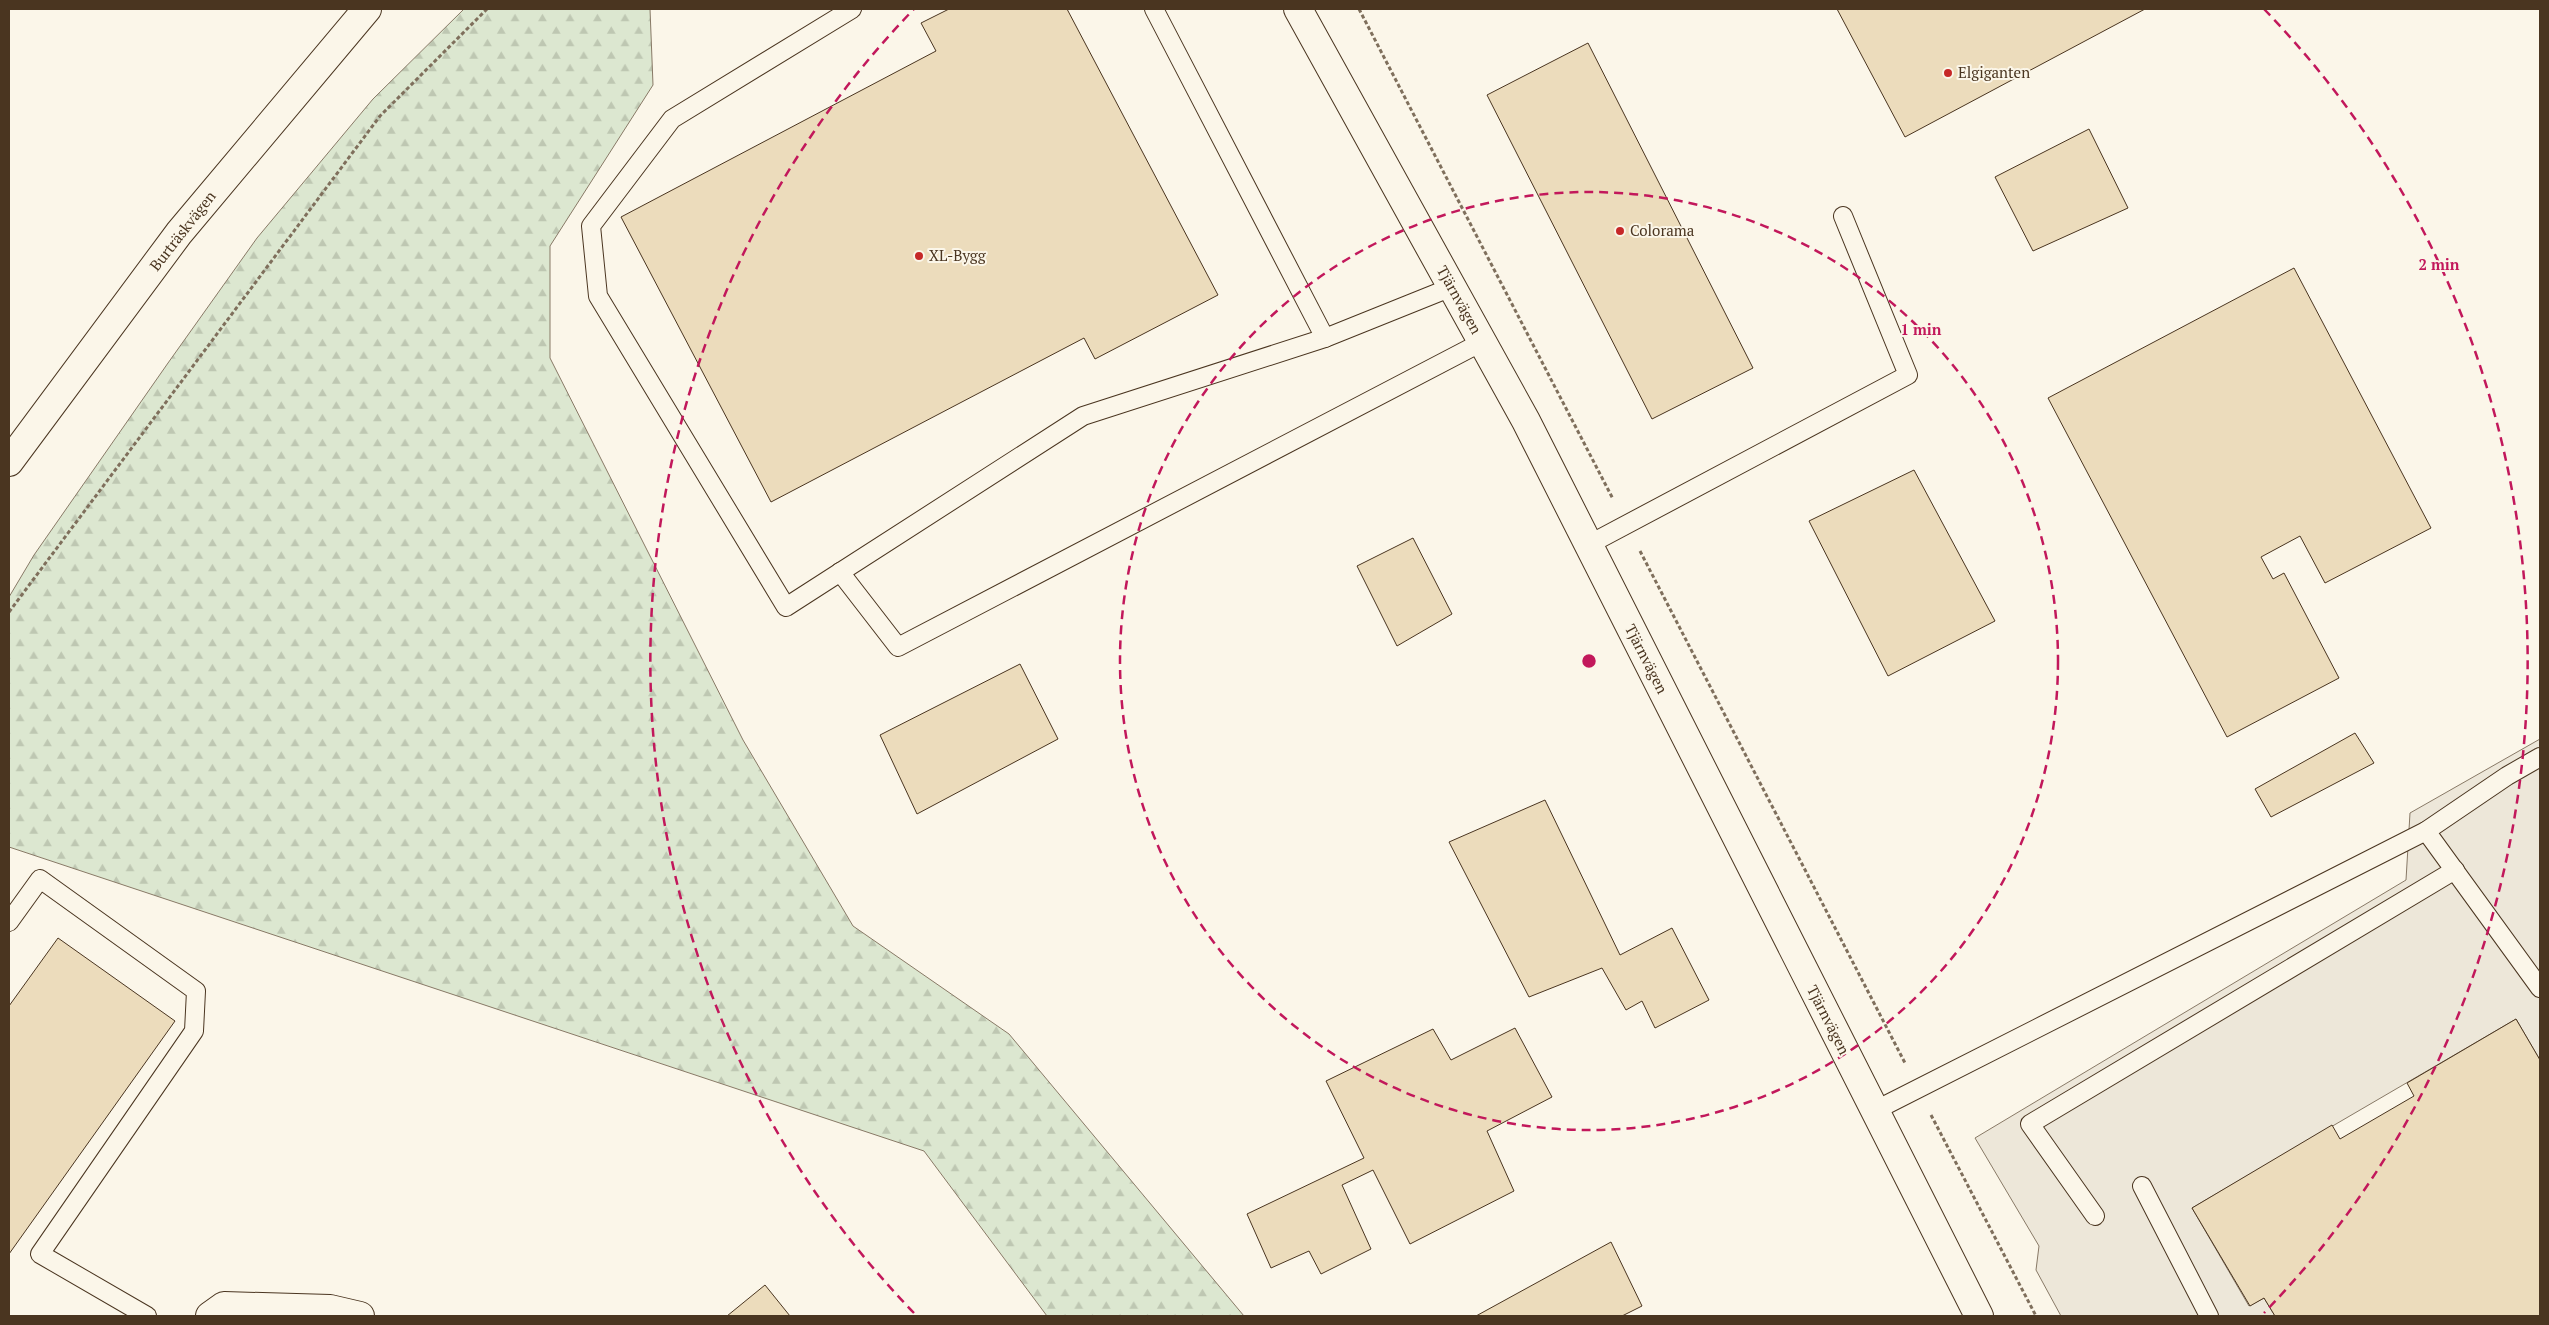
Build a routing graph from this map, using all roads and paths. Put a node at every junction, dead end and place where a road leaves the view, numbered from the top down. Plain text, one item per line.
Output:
1 (367, 9) edge
2 (488, 9) edge
3 (852, 9) edge
4 (1154, 9) edge
5 (1298, 9) edge
6 (1359, 9) edge
7 (1844, 216) dead end
8 (1452, 287) junction
9 (1324, 338) junction
10 (1482, 342) junction
11 (9, 462) edge
12 (1626, 525) junction
13 (1588, 545) junction
14 (840, 572) junction
15 (9, 612) edge
16 (2540, 757) edge
17 (2426, 830) junction
18 (2455, 870) junction
19 (9, 922) edge
20 (2540, 988) edge
21 (1918, 1089) junction
22 (1874, 1111) junction
23 (2142, 1186) dead end
24 (2095, 1216) dead end
25 (147, 1316) edge
26 (210, 1316) edge
27 (360, 1316) edge
28 (1980, 1316) edge
29 (2036, 1316) edge
30 (2209, 1316) edge

1 - 11 street, Burträskvägen
2 - 15 path
3 - 14 lane
4 - 9 lane
5 - 8 street, Tjärnvägen
6 - 12 path
7 - 12 lane
8 - 9 lane
8 - 10 street, Tjärnvägen
9 - 14 lane
10 - 13 street, Tjärnvägen
10 - 14 lane
12 - 13 lane
12 - 21 path
13 - 22 street, Tjärnvägen
16 - 17 lane
17 - 18 lane
17 - 21 lane
18 - 20 lane
18 - 24 lane
19 - 25 lane
21 - 22 lane
21 - 29 path
22 - 28 street, Tjärnvägen
23 - 30 lane
26 - 27 street

